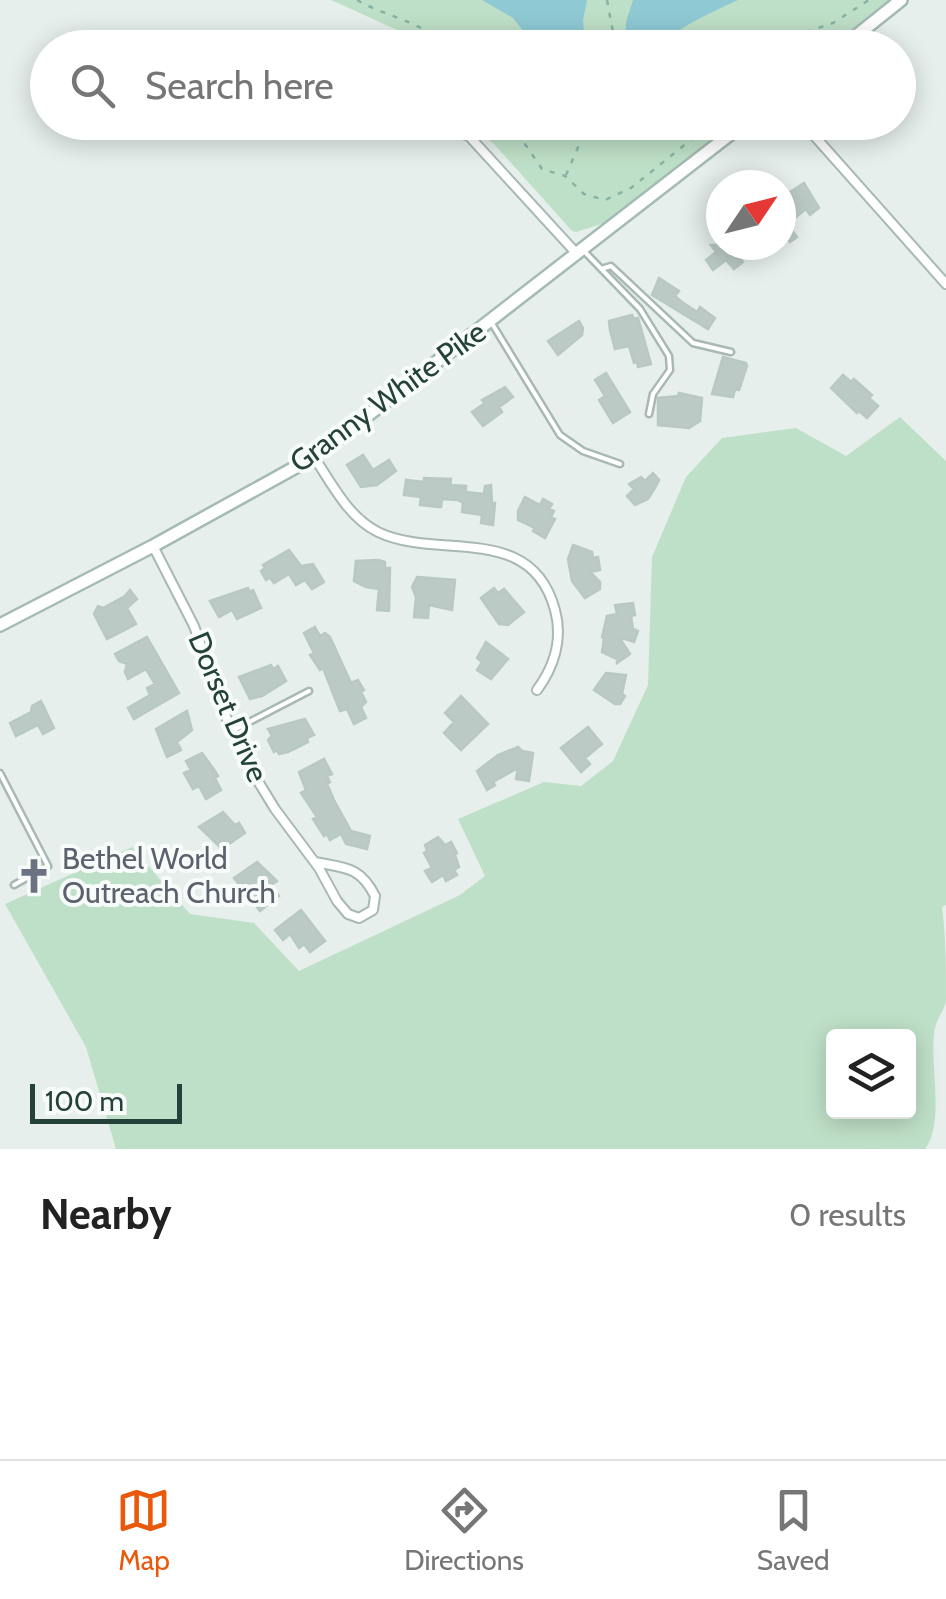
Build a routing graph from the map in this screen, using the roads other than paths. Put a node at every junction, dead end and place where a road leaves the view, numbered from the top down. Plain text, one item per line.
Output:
1 (900, 0) edge
2 (863, 30) edge
3 (473, 140) edge
4 (723, 140) edge
5 (818, 140) edge
6 (580, 252) junction
7 (601, 270) junction
8 (946, 284) edge
9 (491, 322) junction
10 (731, 352) dead end
11 (649, 414) dead end
12 (314, 457) junction
13 (620, 464) dead end
14 (153, 546) junction
15 (0, 624) edge
16 (537, 690) dead end
17 (309, 691) dead end
18 (232, 731) junction
19 (0, 774) edge
20 (314, 862) junction
21 (14, 885) dead end

1 - 2 main road
3 - 6 street
4 - 6 main road, Granny White Pike
5 - 8 street
6 - 7 lane
6 - 9 main road, Granny White Pike
7 - 10 lane
7 - 11 lane
9 - 12 main road, Granny White Pike
9 - 13 lane
12 - 14 main road, Granny White Pike
12 - 16 street
14 - 15 main road, Granny White Pike
14 - 18 street, Dorset Drive
17 - 18 lane
18 - 20 street, Dorset Drive
19 - 21 lane
20 - 20 street, Dorset Drive

